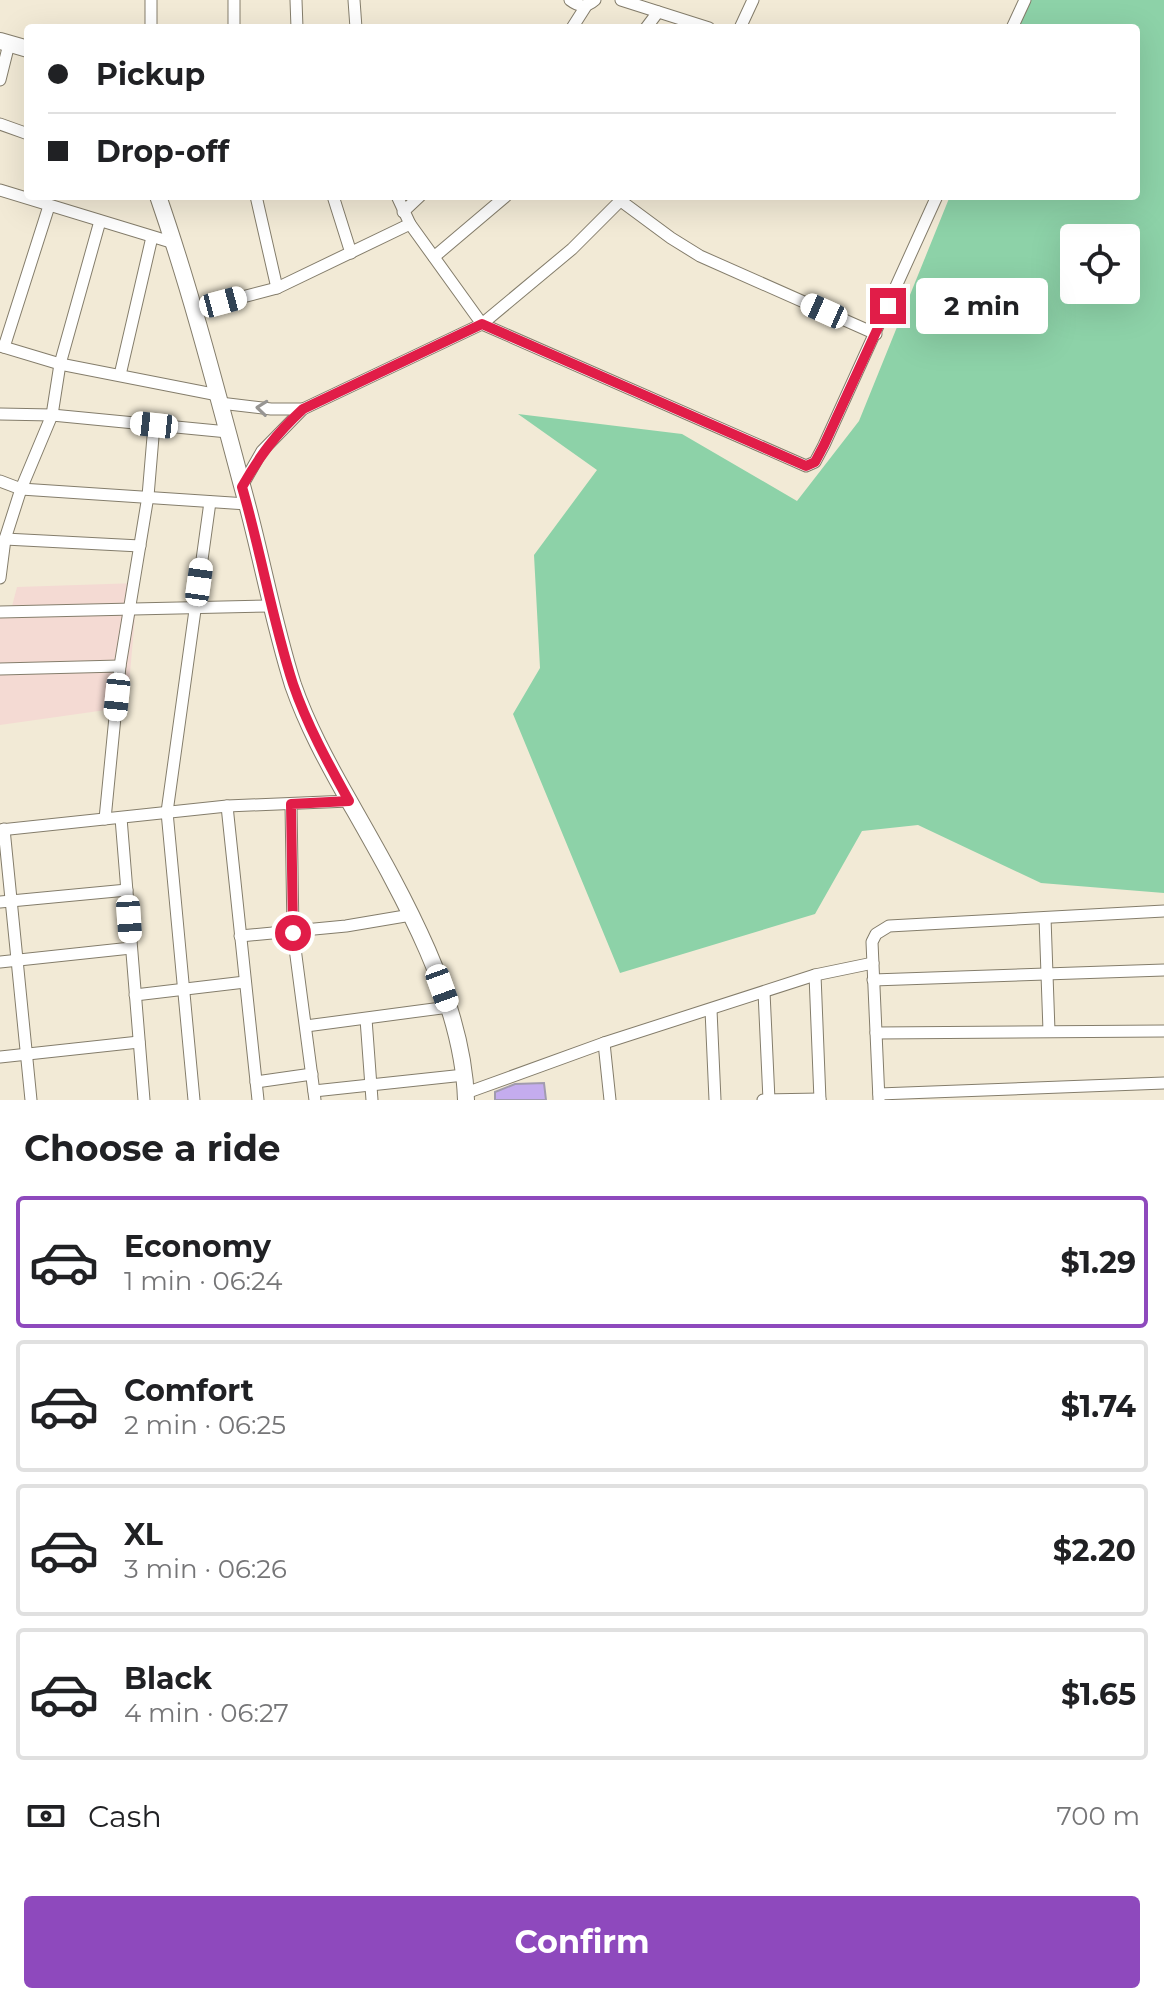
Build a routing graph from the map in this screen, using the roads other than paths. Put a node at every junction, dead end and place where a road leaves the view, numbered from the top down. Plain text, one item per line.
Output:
1 (151, 0) edge
2 (234, 0) edge
3 (296, 0) edge
4 (354, 0) edge
5 (570, 0) edge
6 (621, 0) edge
7 (753, 0) edge
8 (1025, 0) edge
9 (591, 3) edge
10 (658, 12) junction
11 (151, 24) edge
12 (234, 24) edge
13 (297, 24) edge
14 (356, 24) edge
15 (575, 24) edge
16 (649, 24) edge
17 (696, 24) edge
18 (742, 24) edge
19 (1014, 24) edge
20 (4, 42) edge
21 (24, 48) edge
22 (0, 80) edge
23 (0, 124) edge
24 (24, 133) edge
25 (0, 190) edge
26 (24, 198) edge
27 (31, 200) edge
28 (159, 200) edge
29 (257, 200) edge
30 (334, 200) edge
31 (398, 200) edge
32 (416, 200) edge
33 (501, 200) edge
34 (622, 200) edge
35 (624, 200) edge
36 (935, 200) edge
37 (49, 206) junction
38 (403, 212) junction
39 (100, 221) junction
40 (410, 224) junction
41 (152, 237) junction
42 (174, 243) junction
43 (351, 253) junction
44 (434, 257) junction
45 (277, 288) junction
46 (196, 309) junction
47 (482, 324) junction
48 (876, 334) junction
49 (2, 346) edge
50 (60, 364) junction
51 (120, 375) junction
52 (219, 399) junction
53 (303, 409) junction
54 (0, 414) edge
55 (52, 415) junction
56 (154, 425) junction
57 (228, 432) junction
58 (0, 481) edge
59 (242, 487) junction
60 (21, 489) junction
61 (148, 496) junction
62 (210, 502) junction
63 (247, 504) junction
64 (3, 545) edge
65 (140, 546) junction
66 (0, 578) edge
67 (270, 606) junction
68 (195, 609) junction
69 (130, 610) junction
70 (0, 612) edge
71 (120, 666) junction
72 (0, 669) edge
73 (349, 801) junction
74 (291, 804) junction
75 (227, 806) junction
76 (167, 812) junction
77 (121, 818) junction
78 (105, 819) junction
79 (2, 830) edge
80 (127, 890) junction
81 (5, 902) edge
82 (1164, 911) edge
83 (411, 915) junction
84 (1045, 918) junction
85 (293, 933) junction
86 (240, 936) junction
87 (131, 948) junction
88 (17, 960) junction
89 (0, 962) edge
90 (873, 963) junction
91 (1164, 970) edge
92 (815, 975) junction
93 (1046, 976) junction
94 (873, 980) junction
95 (245, 982) junction
96 (185, 989) junction
97 (764, 992) junction
98 (135, 995) junction
99 (449, 1007) junction
100 (711, 1010) junction
101 (366, 1019) junction
102 (306, 1026) junction
103 (1049, 1031) junction
104 (1164, 1031) edge
105 (876, 1033) junction
106 (139, 1042) junction
107 (604, 1043) junction
108 (27, 1053) junction
109 (0, 1057) edge
110 (312, 1074) junction
111 (464, 1075) junction
112 (256, 1082) junction
113 (371, 1083) junction
114 (1164, 1083) edge
115 (314, 1096) edge
116 (466, 1097) edge
117 (879, 1097) edge
118 (820, 1099) edge
119 (31, 1100) edge
120 (144, 1100) edge
121 (194, 1100) edge
122 (258, 1100) edge
123 (372, 1100) edge
124 (610, 1100) edge
125 (715, 1100) edge
126 (763, 1100) edge
127 (769, 1100) edge

1 - 11 street
2 - 12 street
3 - 13 street
4 - 14 street
5 - 9 street
6 - 10 street
7 - 18 street
8 - 19 street
9 - 15 street
10 - 16 street
10 - 17 street
20 - 21 main road
20 - 22 street
23 - 24 street
25 - 26 street
27 - 37 street
28 - 42 main road
29 - 45 street
30 - 43 street
31 - 38 street
32 - 38 street
33 - 44 street
34 - 47 street
35 - 48 street
36 - 48 street
37 - 39 street
37 - 49 street
38 - 40 street
39 - 41 street
39 - 50 street
40 - 43 street
40 - 44 street
41 - 42 street
41 - 51 street
42 - 46 main road
43 - 45 street
44 - 47 street
45 - 46 street
46 - 52 main road
47 - 48 street
47 - 53 street
49 - 50 street
50 - 51 street
50 - 55 street
51 - 52 street
53 -> 52 street
52 - 57 main road
53 - 59 street
54 - 55 street
55 - 56 street
55 - 60 street
56 - 57 street
56 - 61 street
57 - 59 main road
58 - 60 street
59 - 63 main road
60 - 61 street
60 - 64 street
61 - 62 street
61 - 65 street
62 - 63 street
62 - 68 street
63 - 67 main road
64 - 65 street
64 - 66 street
65 - 69 street
67 - 68 street
67 - 73 main road
68 - 69 street
68 - 76 street
69 - 70 street
69 - 71 street
71 - 72 street
71 - 78 street
73 - 74 street
73 - 83 main road
74 - 75 street
74 - 85 street
75 - 76 street
75 - 86 street
76 - 77 street
76 - 96 street
77 - 78 street
77 - 80 street
78 - 79 street
79 - 81 street
80 - 81 street
80 - 87 street
81 - 88 street
82 - 84 street
83 - 85 street
83 - 99 main road
84 - 90 street
84 - 93 street
85 - 86 street
85 - 102 street
86 - 95 street
87 - 88 street
87 - 98 street
88 - 89 street
88 - 108 street
90 - 92 street
90 - 94 street
91 - 93 street
92 - 97 street
92 - 118 street
93 - 94 street
93 - 103 street
94 - 105 street
95 - 96 street
95 - 112 street
96 - 98 street
96 - 121 street
97 - 100 street
97 - 127 street
98 - 106 street
99 - 101 street
99 - 111 main road
100 - 107 street
100 - 125 street
101 - 102 street
101 - 113 street
102 - 110 street
103 - 104 street
103 - 105 street
105 - 117 street
106 - 108 street
106 - 120 street
107 - 116 street
107 - 124 street
108 - 109 street
108 - 119 street
110 - 112 street
110 - 115 street
111 - 113 street
111 - 116 main road
112 - 122 street
113 - 115 street
113 - 123 street
114 - 117 street
118 - 127 street
126 - 127 street

